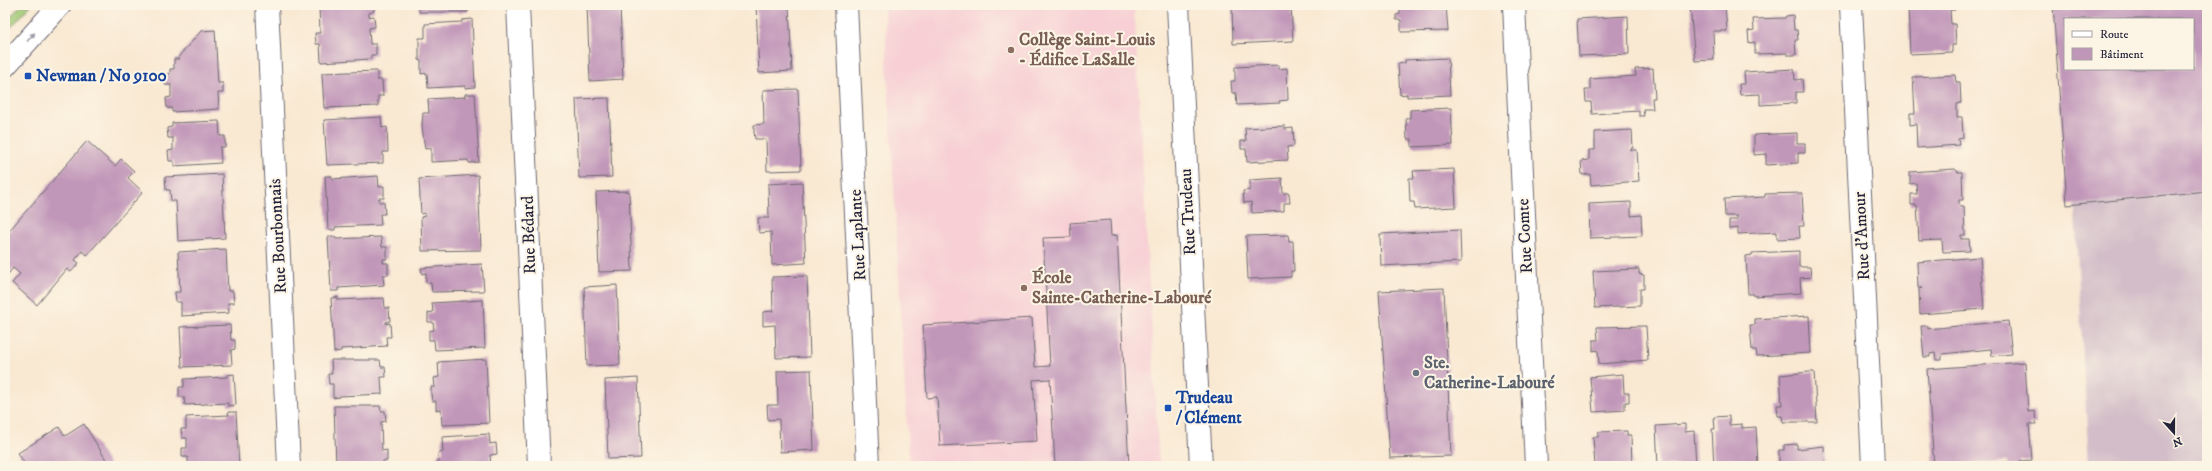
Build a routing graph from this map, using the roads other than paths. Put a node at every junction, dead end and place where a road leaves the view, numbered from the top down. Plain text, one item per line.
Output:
1 (60, 5) edge
2 (267, 5) edge
3 (518, 5) edge
4 (846, 5) edge
5 (1178, 5) edge
6 (1514, 5) edge
7 (1851, 5) edge
8 (5, 66) edge
9 (289, 466) edge
10 (539, 466) edge
11 (868, 466) edge
12 (1200, 466) edge
13 (1536, 466) edge
14 (1873, 466) edge

8 -> 1 street
2 - 9 street, Rue Bourbonnais
3 - 10 street, Rue Bédard
4 - 11 street, Rue Laplante
5 - 12 street, Rue Trudeau
6 - 13 street, Rue Comte
7 - 14 street, Rue d'Amour

